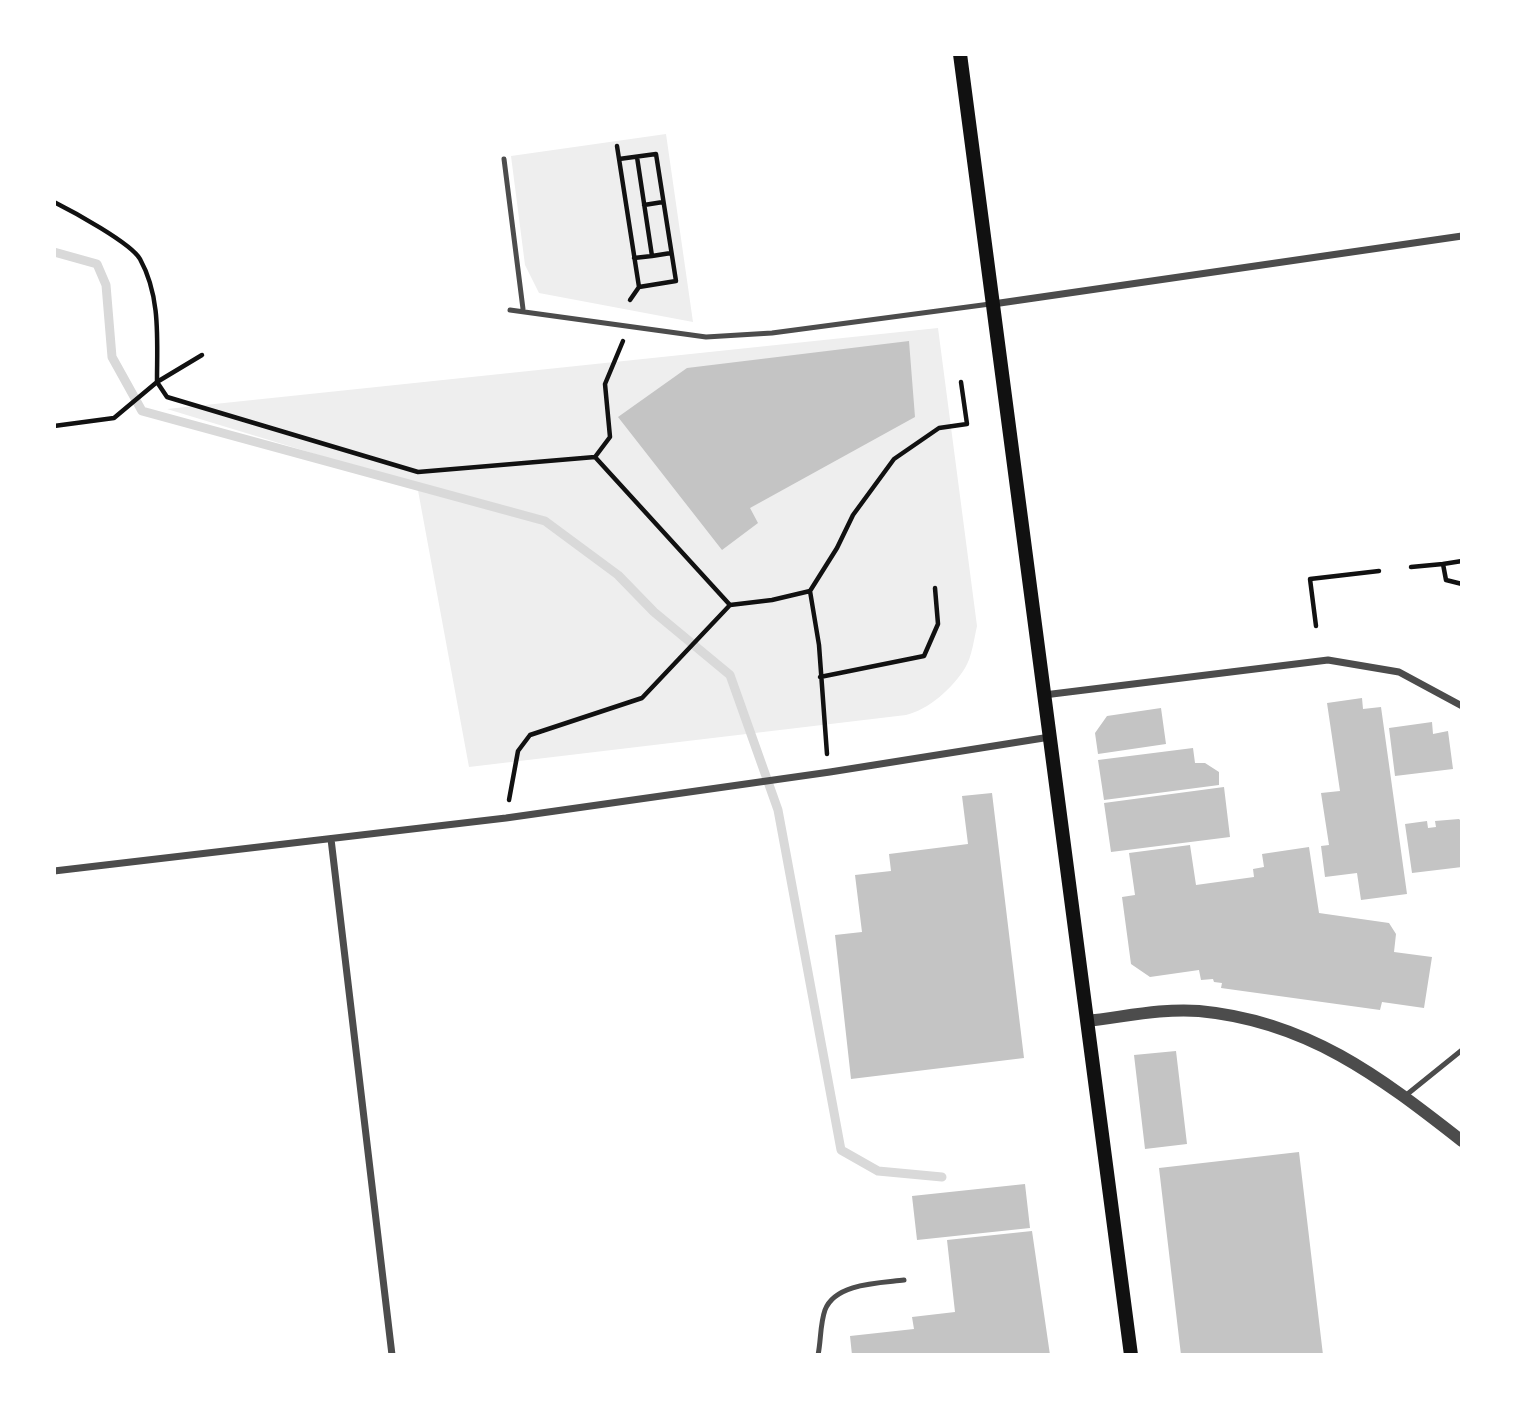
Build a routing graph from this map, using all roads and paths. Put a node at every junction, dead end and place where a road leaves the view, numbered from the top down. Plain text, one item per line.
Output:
1 (960, 54) edge
2 (617, 146) dead end
3 (637, 157) junction
4 (504, 159) dead end
5 (619, 159) junction
6 (54, 202) edge
7 (663, 202) junction
8 (644, 205) junction
9 (1462, 236) edge
10 (671, 253) junction
11 (652, 256) junction
12 (634, 258) junction
13 (639, 287) junction
14 (630, 300) dead end
15 (993, 304) junction
16 (523, 309) junction
17 (510, 310) dead end
18 (630, 325) junction
19 (202, 355) dead end
20 (158, 382) junction
21 (961, 382) dead end
22 (54, 426) edge
23 (595, 457) junction
24 (1462, 561) edge
25 (1443, 564) junction
26 (1411, 567) dead end
27 (1379, 571) dead end
28 (1462, 584) edge
29 (935, 589) dead end
30 (810, 591) junction
31 (730, 605) junction
32 (1316, 626) dead end
33 (820, 677) junction
34 (1044, 695) junction
35 (1462, 706) edge
36 (1050, 737) junction
37 (830, 772) junction
38 (506, 818) junction
39 (331, 839) junction
40 (54, 871) edge
41 (1087, 1021) junction
42 (1462, 1050) edge
43 (1405, 1096) junction
44 (1462, 1141) edge
45 (904, 1280) dead end
46 (392, 1355) edge
47 (818, 1355) edge
48 (1131, 1355) edge

1 - 15 main road
2 - 5 path
3 - 5 path
3 - 7 path
3 - 8 path
4 - 16 lane
5 - 12 path
6 - 20 path
7 - 8 path
7 - 10 path
8 - 11 path
9 - 15 street
10 - 11 path
10 - 13 path
11 - 12 path
12 - 13 path
13 - 14 path
15 - 18 lane
15 - 34 main road
16 - 17 lane
16 - 18 lane
18 - 23 path
19 - 20 path
20 - 22 path
20 - 23 path
21 - 30 path
23 - 31 path
24 - 25 path
25 - 26 path
25 - 28 path
27 - 32 path
29 - 33 path
30 - 31 path
30 - 33 path
31 - 38 path
33 - 37 path
34 - 35 street
34 - 36 main road
36 - 37 street
36 - 41 main road
37 - 38 street
38 - 39 street
39 - 40 street
39 - 46 street
41 - 43 street
41 - 48 main road
42 - 43 lane
43 - 44 street
45 - 47 lane

